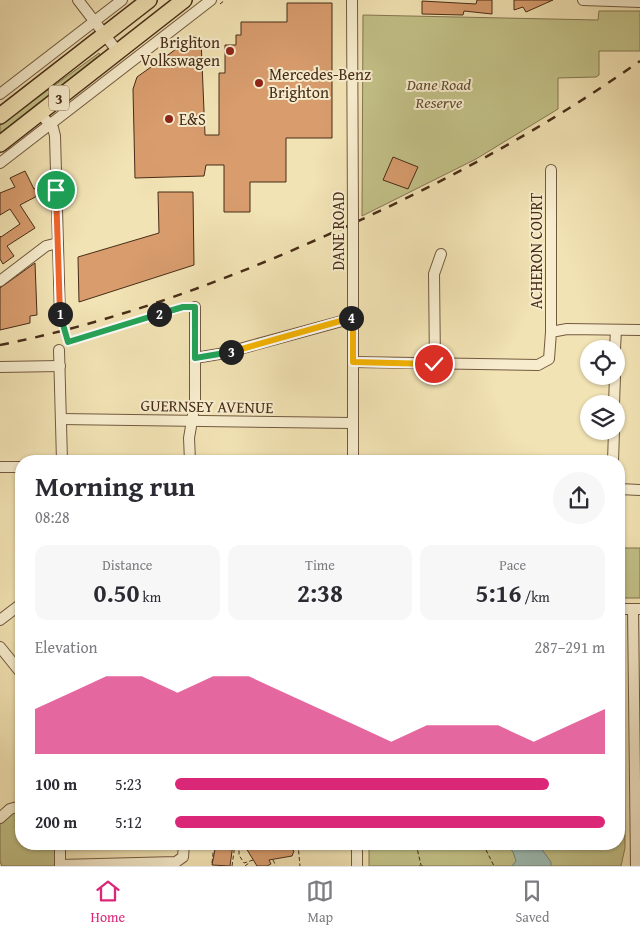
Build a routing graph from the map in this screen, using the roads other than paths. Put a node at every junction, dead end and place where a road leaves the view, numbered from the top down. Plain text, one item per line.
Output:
1 (78, 0) edge
2 (122, 0) edge
3 (149, 0) edge
4 (184, 0) edge
5 (211, 0) edge
6 (352, 0) edge
7 (583, 0) edge
8 (640, 2) edge
9 (94, 21) junction
10 (105, 34) junction
11 (118, 52) junction
12 (0, 94) edge
13 (0, 116) edge
14 (45, 118) junction
15 (0, 144) edge
16 (0, 163) edge
17 (551, 170) dead end
18 (58, 243) junction
19 (440, 254) dead end
20 (0, 281) edge
21 (195, 307) road end
22 (60, 317) road end
23 (353, 318) junction
24 (616, 330) junction
25 (640, 330) edge
26 (551, 332) junction
27 (615, 340) edge
28 (59, 350) road end
29 (195, 358) junction
30 (353, 362) junction
31 (434, 364) junction
32 (60, 366) junction
33 (0, 368) edge
34 (61, 419) junction
35 (192, 421) junction
36 (352, 423) junction
37 (614, 440) edge
38 (62, 455) edge
39 (190, 455) edge
40 (352, 455) edge
41 (613, 455) edge
42 (0, 468) edge
43 (15, 468) edge
44 (625, 489) edge
45 (640, 490) edge
46 (15, 609) edge
47 (637, 609) edge
48 (0, 620) edge
49 (0, 646) edge
50 (15, 665) edge
51 (15, 808) edge
52 (0, 818) edge
53 (60, 850) edge
54 (184, 850) edge
55 (357, 850) edge
56 (60, 865) edge
57 (357, 866) edge
58 (636, 866) edge

1 - 9 street
2 - 9 street
3 - 10 highway, 3
4 - 11 highway, 3
5 - 14 street
6 - 23 street, DANE ROAD, bridge
7 - 8 street
9 - 10 street
9 - 12 street
10 - 11 street
10 - 13 highway, 3
11 - 14 highway, 3
14 - 15 highway, 3
14 - 16 street
14 - 18 street
17 - 26 street, ACHERON COURT
18 - 20 street
18 - 22 street
19 - 31 street
21 - 29 street
23 - 29 street
23 - 30 street, DANE ROAD
24 - 25 street
24 - 26 street
24 - 27 street
26 - 31 street, ACHERON COURT
28 - 32 street
29 - 35 street
30 - 31 street, ACHERON COURT
30 - 36 street, DANE ROAD
32 - 33 street
32 - 34 street
34 - 35 street, GUERNSEY AVENUE
34 - 38 street
35 - 36 street, GUERNSEY AVENUE
35 - 39 street
36 - 40 street, DANE ROAD
37 - 41 street
42 - 43 street
44 - 45 street
46 - 48 street
47 - 58 street
49 - 50 street
51 - 52 street
53 - 56 street
54 - 56 street
55 - 57 street

